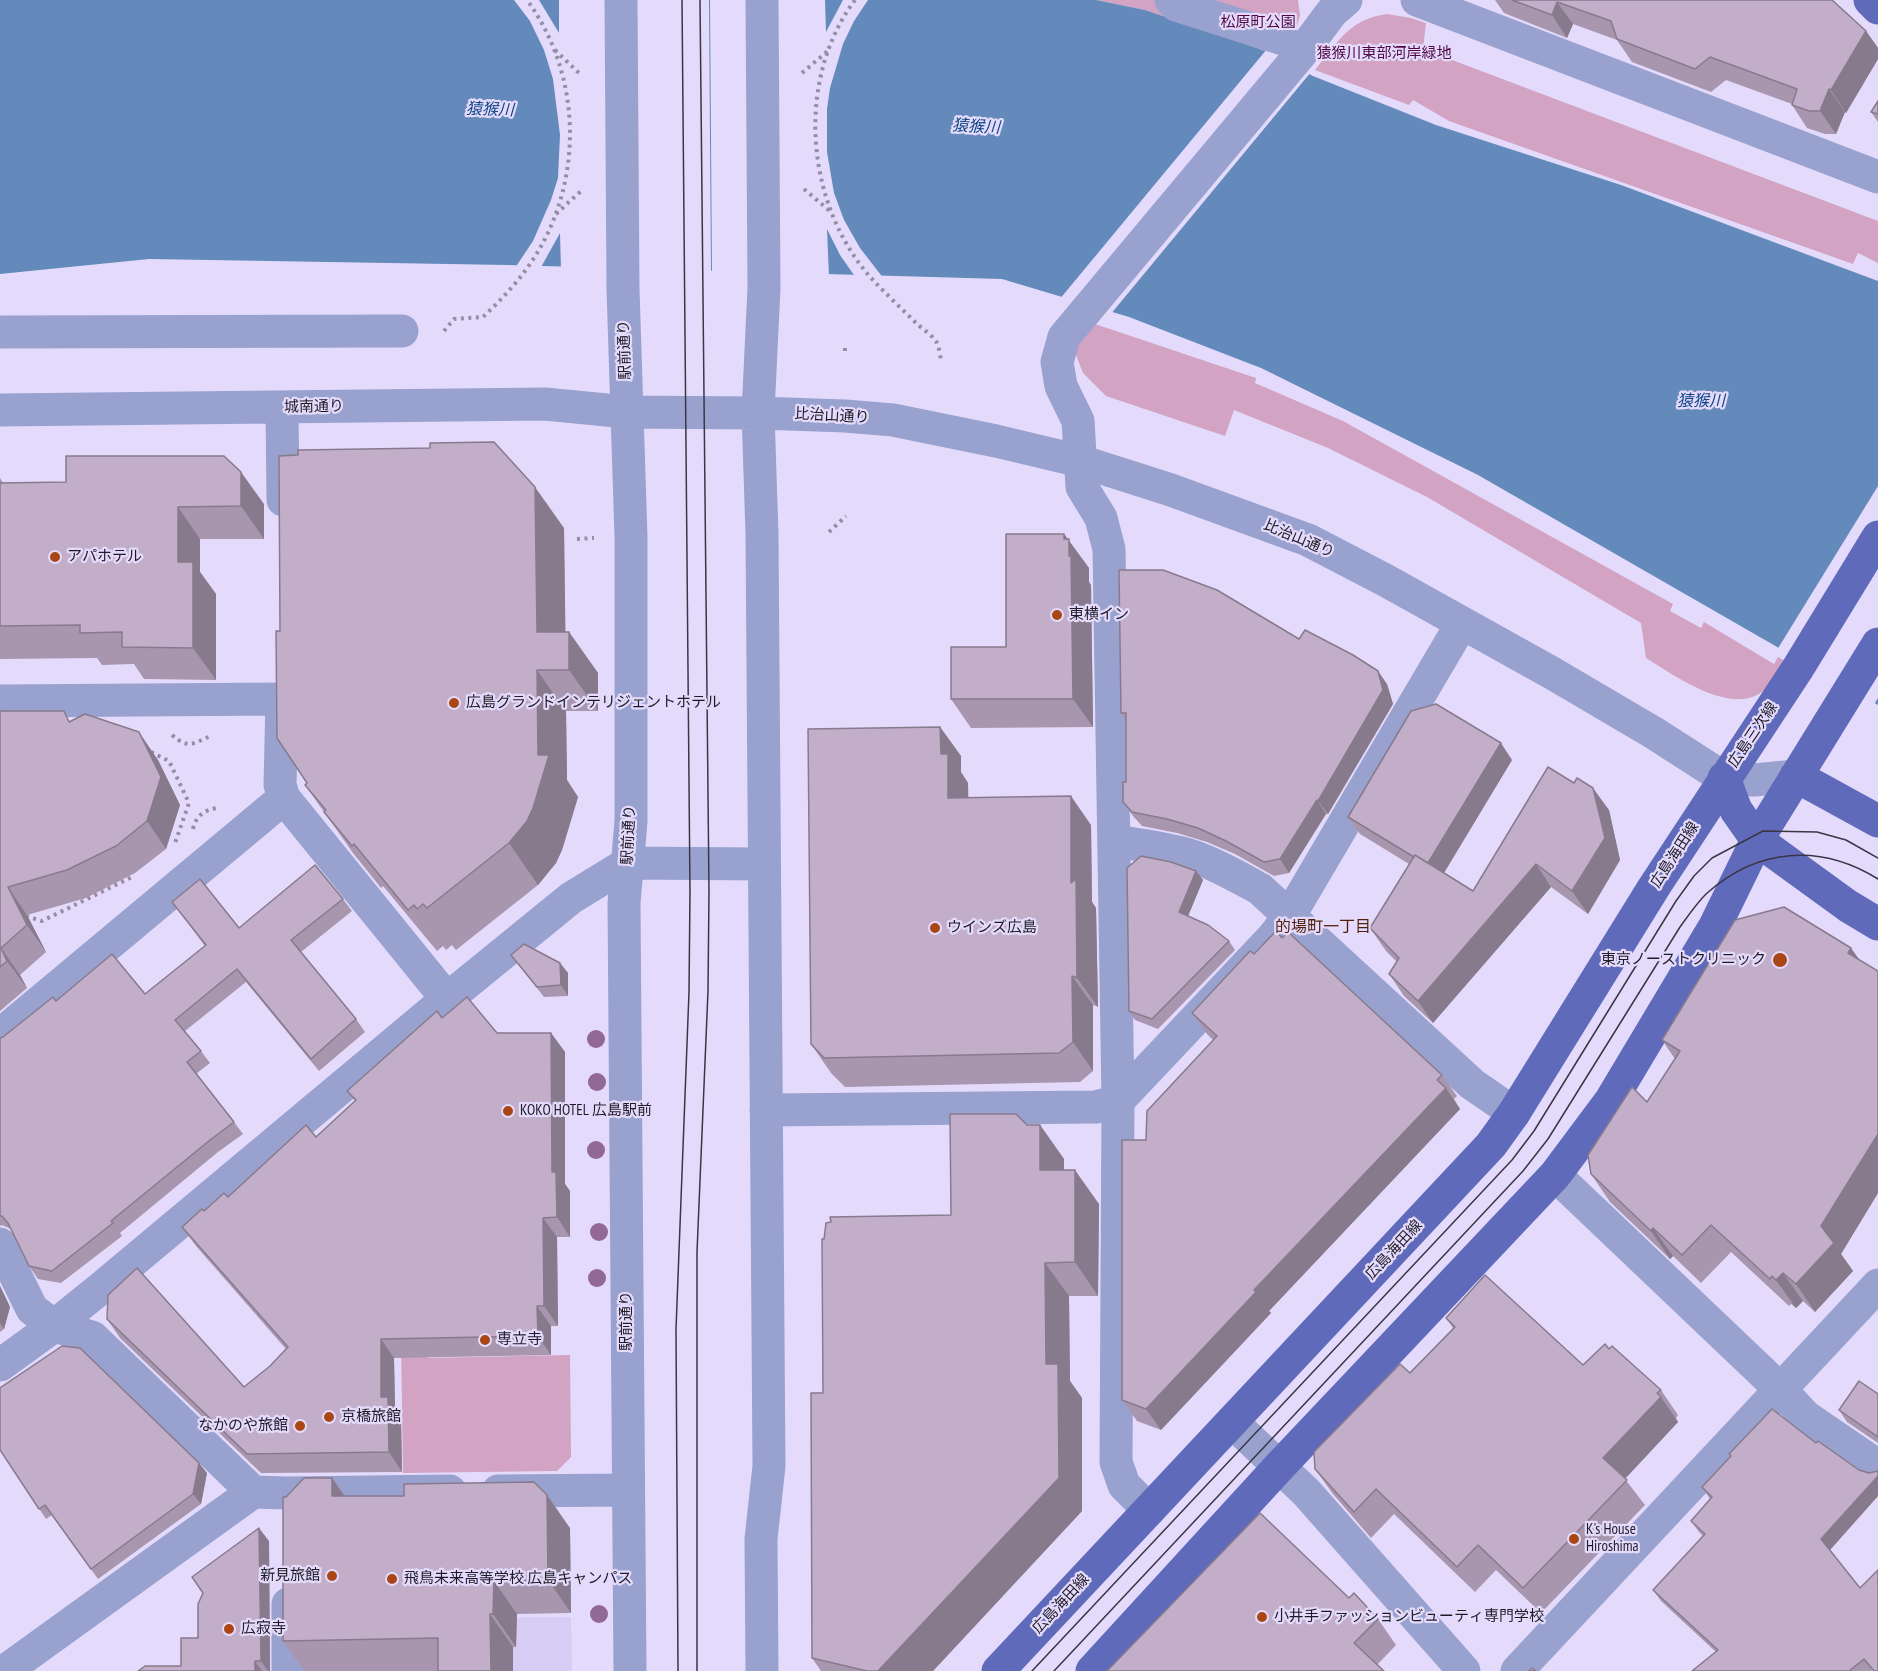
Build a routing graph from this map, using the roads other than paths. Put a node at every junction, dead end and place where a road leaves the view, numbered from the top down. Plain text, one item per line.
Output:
1 (621, 0) edge
2 (762, 0) edge
3 (1171, 0) edge
4 (1346, 0) edge
5 (1417, 0) edge
6 (1870, 0) edge
7 (1878, 8) edge
8 (1291, 48) junction
9 (1878, 177) edge
10 (402, 331) dead end
11 (0, 332) edge
12 (282, 408) junction
13 (0, 410) edge
14 (627, 412) junction
15 (758, 412) junction
16 (1080, 461) junction
17 (283, 531) edge
18 (1878, 537) edge
19 (1462, 623) junction
20 (1878, 644) edge
21 (0, 701) edge
22 (1796, 776) junction
23 (1724, 778) junction
24 (284, 798) junction
25 (1878, 821) edge
26 (1757, 840) junction
27 (1114, 841) junction
28 (628, 863) junction
29 (763, 864) junction
30 (1290, 915) junction
31 (1878, 924) edge
32 (447, 999) junction
33 (0, 1035) edge
34 (1118, 1101) junction
35 (766, 1110) junction
36 (1514, 1113) junction
37 (1555, 1176) junction
38 (0, 1244) edge
39 (1878, 1285) edge
40 (54, 1326) junction
41 (0, 1365) edge
42 (1781, 1390) junction
43 (1232, 1422) junction
44 (1878, 1466) edge
45 (1280, 1467) junction
46 (628, 1490) junction
47 (253, 1492) junction
48 (1149, 1510) junction
49 (288, 1576) edge
50 (6, 1671) edge
51 (288, 1671) edge
52 (630, 1671) edge
53 (762, 1671) edge
54 (998, 1671) edge
55 (1092, 1671) edge
56 (1464, 1671) edge
57 (1517, 1671) edge

1 - 14 street, 駅前通り
2 - 15 street
3 - 8 street
4 - 8 street
5 - 9 street
6 - 7 main road
8 - 16 street
10 - 11 street
12 - 13 street, 城南通り
12 - 14 street, 城南通り
12 - 17 street
14 - 15 street, 城南通り
14 - 28 street, 駅前通り
15 - 16 street, 比治山通り
15 - 29 street
16 - 19 street, 比治山通り
16 - 27 street
18 - 23 main road, 広島三次線
19 - 23 street, 比治山通り
19 - 30 street
20 - 22 main road
21 - 24 street
22 - 23 street, 比治山通り
22 - 25 main road
22 - 26 main road
23 - 26 main road, 広島三次線
23 - 36 main road, 広島海田線
24 - 32 street
24 - 33 street
26 - 31 main road, 広島三次線
26 - 37 main road
27 - 30 street
27 - 34 street
28 - 29 street
28 - 32 street
28 - 46 street, 駅前通り
29 - 35 street
30 - 34 street
30 - 36 street
32 - 40 street
34 - 35 street
34 - 48 street
35 - 53 street
36 - 43 main road, 広島海田線
37 - 42 street
37 - 45 main road
38 - 40 street
39 - 42 street
40 - 41 street
40 - 47 street
42 - 44 street
42 - 57 street
43 - 45 street
43 - 48 main road, 広島海田線
45 - 55 main road
45 - 56 street
46 - 47 street
46 - 52 street, 駅前通り
47 - 50 street
48 - 54 main road, 広島海田線
49 - 51 street

